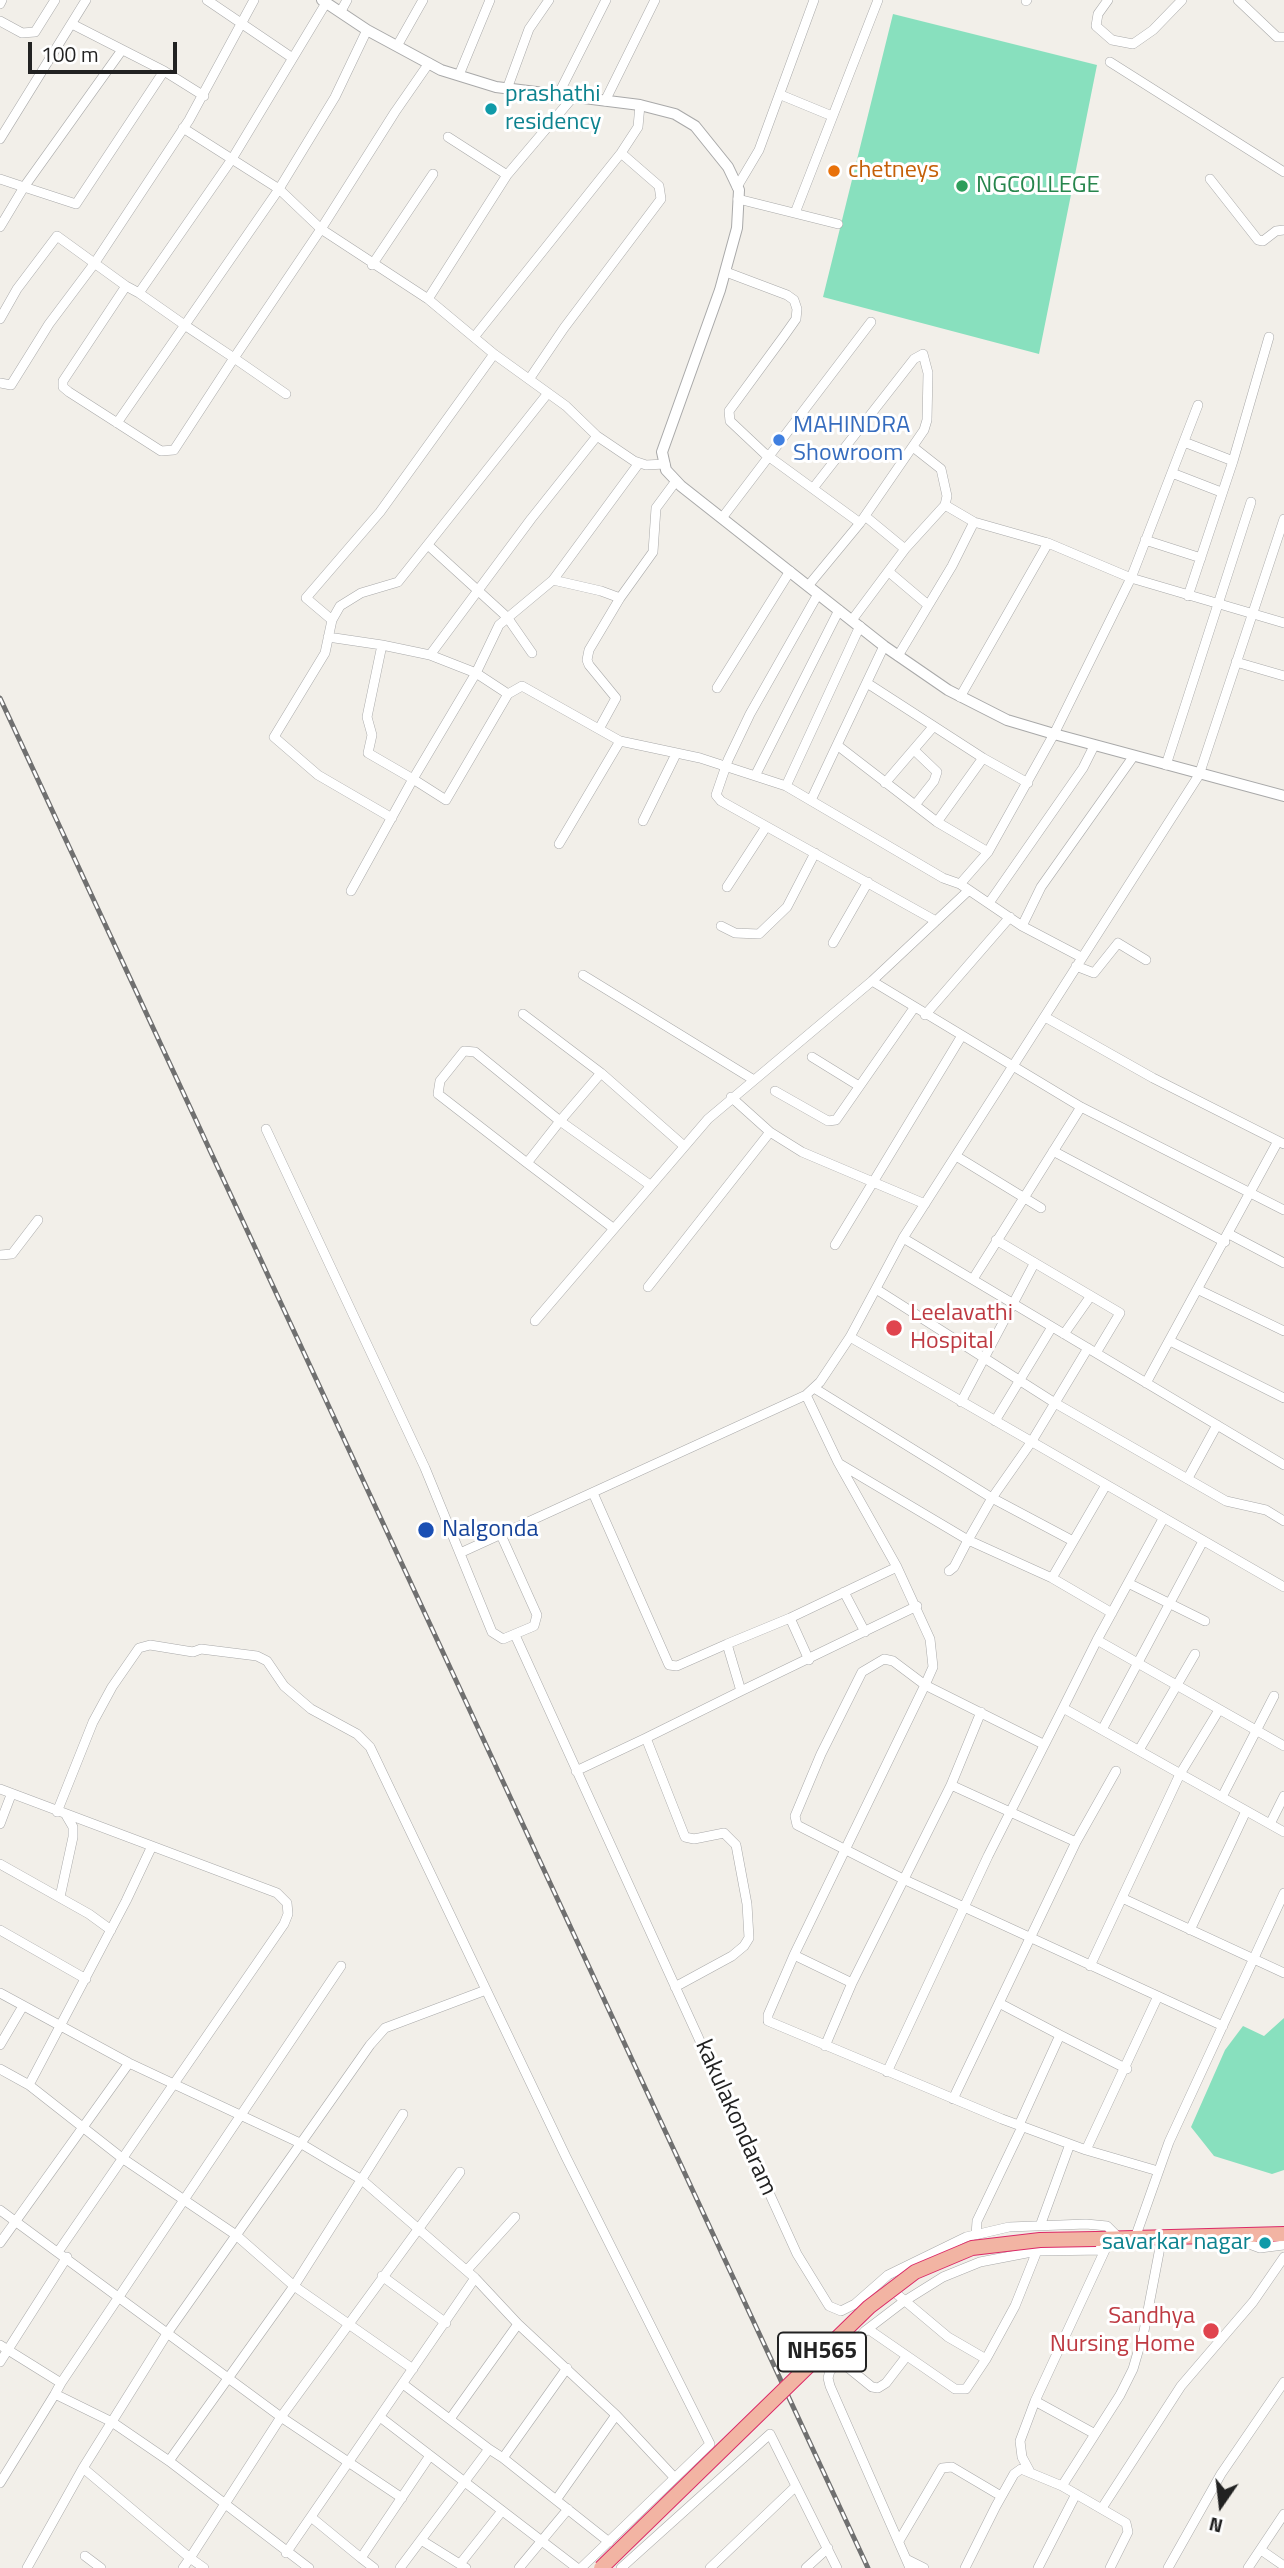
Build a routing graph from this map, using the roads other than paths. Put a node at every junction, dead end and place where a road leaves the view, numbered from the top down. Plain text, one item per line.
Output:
1 (55, 0) edge
2 (86, 0) edge
3 (207, 0) edge
4 (254, 0) edge
5 (347, 0) edge
6 (423, 0) edge
7 (490, 0) edge
8 (549, 0) edge
9 (606, 0) edge
10 (655, 0) edge
11 (814, 0) edge
12 (878, 0) edge
13 (1108, 0) edge
14 (1182, 0) edge
15 (1238, 0) edge
16 (324, 1) edge
17 (341, 11) junction
18 (0, 21) edge
19 (242, 22) junction
20 (72, 24) junction
21 (367, 30) junction
22 (1284, 37) edge
23 (397, 46) junction
24 (122, 50) junction
25 (290, 57) junction
26 (1110, 62) dead end
27 (429, 63) junction
28 (164, 71) junction
29 (459, 75) junction
30 (507, 89) junction
31 (558, 95) junction
32 (781, 95) junction
33 (204, 96) junction
34 (573, 97) junction
35 (605, 100) junction
36 (640, 105) junction
37 (832, 116) junction
38 (183, 128) junction
39 (447, 137) dead end
40 (0, 139) edge
41 (621, 153) junction
42 (232, 159) junction
43 (1284, 172) edge
44 (433, 174) dead end
45 (507, 175) junction
46 (0, 179) edge
47 (1210, 179) dead end
48 (24, 187) junction
49 (737, 187) junction
50 (278, 189) junction
51 (738, 199) junction
52 (794, 213) junction
53 (838, 224) dead end
54 (0, 227) edge
55 (321, 229) junction
56 (1284, 230) edge
57 (94, 264) junction
58 (372, 265) junction
59 (726, 272) junction
60 (126, 286) junction
61 (139, 293) junction
62 (428, 299) junction
63 (0, 320) edge
64 (871, 322) dead end
65 (186, 326) junction
66 (475, 336) junction
67 (1269, 337) dead end
68 (494, 354) junction
69 (234, 358) junction
70 (530, 379) junction
71 (0, 383) edge
72 (548, 393) junction
73 (286, 394) dead end
74 (1198, 405) dead end
75 (117, 424) junction
76 (597, 436) junction
77 (1184, 442) junction
78 (913, 447) junction
79 (768, 455) junction
80 (1233, 461) junction
81 (639, 463) junction
82 (665, 464) junction
83 (1172, 474) junction
84 (676, 481) junction
85 (814, 487) junction
86 (1221, 492) junction
87 (1251, 502) dead end
88 (946, 505) junction
89 (722, 518) junction
90 (1284, 519) edge
91 (862, 520) junction
92 (974, 522) junction
93 (1146, 540) junction
94 (1048, 543) junction
95 (429, 546) junction
96 (905, 550) junction
97 (1201, 558) junction
98 (790, 571) junction
99 (889, 572) junction
100 (1131, 578) junction
101 (553, 580) junction
102 (808, 586) junction
103 (479, 590) junction
104 (818, 594) junction
105 (1188, 596) junction
106 (620, 598) junction
107 (1219, 603) junction
108 (928, 605) junction
109 (839, 610) junction
110 (1252, 613) junction
111 (507, 617) junction
112 (332, 620) junction
113 (856, 623) junction
114 (1284, 624) edge
115 (328, 637) junction
116 (382, 645) junction
117 (884, 646) junction
118 (532, 653) dead end
119 (430, 655) junction
120 (898, 656) junction
121 (1236, 662) junction
122 (476, 673) junction
123 (1284, 676) edge
124 (867, 683) junction
125 (717, 688) dead end
126 (508, 694) junction
127 (961, 697) junction
128 (933, 727) junction
129 (600, 729) junction
130 (1054, 734) junction
131 (620, 741) junction
132 (837, 746) junction
133 (1094, 746) junction
134 (914, 750) junction
135 (676, 754) junction
136 (1133, 757) junction
137 (983, 758) junction
138 (726, 765) junction
139 (1166, 765) junction
140 (756, 774) junction
141 (1199, 775) junction
142 (413, 779) junction
143 (885, 783) junction
144 (1028, 783) junction
145 (786, 786) junction
146 (1284, 796) edge
147 (812, 798) junction
148 (915, 805) junction
149 (392, 818) junction
150 (643, 821) dead end
151 (937, 822) junction
152 (766, 827) junction
153 (559, 844) dead end
154 (988, 852) junction
155 (816, 853) junction
156 (868, 882) junction
157 (960, 884) junction
158 (727, 887) dead end
159 (969, 890) junction
160 (351, 891) dead end
161 (989, 903) junction
162 (1010, 917) junction
163 (936, 921) junction
164 (721, 926) dead end
165 (1022, 926) junction
166 (833, 943) dead end
167 (1081, 957) junction
168 (1146, 960) dead end
169 (1076, 966) junction
170 (583, 975) dead end
171 (872, 981) junction
172 (914, 1008) junction
173 (523, 1014) dead end
174 (925, 1015) junction
175 (1045, 1017) junction
176 (961, 1037) junction
177 (812, 1056) dead end
178 (1013, 1067) junction
179 (601, 1073) junction
180 (754, 1080) junction
181 (859, 1086) junction
182 (775, 1091) dead end
183 (730, 1097) junction
184 (1081, 1107) junction
185 (561, 1121) junction
186 (266, 1129) dead end
187 (770, 1132) junction
188 (1281, 1143) edge
189 (684, 1146) junction
190 (1053, 1151) junction
191 (956, 1156) junction
192 (527, 1163) junction
193 (874, 1180) junction
194 (650, 1185) junction
195 (1250, 1194) junction
196 (1024, 1196) junction
197 (925, 1204) junction
198 (1041, 1208) dead end
199 (1284, 1210) edge
200 (38, 1220) dead end
201 (613, 1228) junction
202 (903, 1238) junction
203 (1227, 1238) junction
204 (996, 1241) junction
205 (835, 1245) dead end
206 (0, 1255) edge
207 (1284, 1263) edge
208 (1034, 1264) junction
209 (973, 1279) junction
210 (648, 1287) dead end
211 (876, 1290) junction
212 (1199, 1290) junction
213 (1090, 1297) junction
214 (1011, 1303) junction
215 (535, 1321) dead end
216 (1052, 1327) junction
217 (1284, 1331) edge
218 (1064, 1334) junction
219 (850, 1337) junction
220 (1170, 1341) junction
221 (1092, 1351) junction
222 (985, 1357) junction
223 (1019, 1380) junction
224 (1146, 1383) junction
225 (814, 1388) junction
226 (806, 1395) junction
227 (1284, 1398) edge
228 (961, 1402) junction
229 (1055, 1402) junction
230 (995, 1421) junction
231 (1217, 1425) junction
232 (1032, 1441) junction
233 (838, 1462) junction
234 (1284, 1465) edge
235 (1188, 1478) junction
236 (1106, 1485) junction
237 (593, 1493) junction
238 (992, 1498) junction
239 (1163, 1519) junction
240 (1284, 1521) edge
241 (501, 1535) junction
242 (968, 1540) junction
243 (1073, 1541) junction
244 (1203, 1541) junction
245 (460, 1553) junction
246 (897, 1567) junction
247 (949, 1571) dead end
248 (1052, 1578) junction
249 (1128, 1583) junction
250 (1284, 1587) edge
251 (844, 1592) junction
252 (1167, 1605) junction
253 (918, 1606) junction
254 (1112, 1613) junction
255 (790, 1618) junction
256 (1205, 1621) dead end
257 (865, 1632) junction
258 (514, 1635) junction
259 (1097, 1640) junction
260 (727, 1644) junction
261 (1195, 1654) dead end
262 (810, 1660) junction
263 (1138, 1665) junction
264 (926, 1685) junction
265 (1176, 1686) junction
266 (741, 1691) junction
267 (1274, 1696) dead end
268 (1063, 1708) junction
269 (1219, 1710) junction
270 (981, 1712) junction
271 (1103, 1728) junction
272 (1256, 1731) junction
273 (646, 1738) junction
274 (1043, 1744) junction
275 (1284, 1746) edge
276 (1139, 1749) junction
277 (1116, 1770) dead end
278 (576, 1771) junction
279 (1180, 1774) junction
280 (951, 1785) junction
281 (0, 1789) edge
282 (11, 1795) junction
283 (1284, 1796) edge
284 (1222, 1797) junction
285 (1012, 1811) junction
286 (1247, 1811) junction
287 (62, 1814) junction
288 (0, 1824) edge
289 (1270, 1824) junction
290 (1284, 1832) edge
291 (1076, 1842) junction
292 (152, 1846) junction
293 (843, 1850) junction
294 (0, 1864) edge
295 (903, 1879) junction
296 (1284, 1893) edge
297 (60, 1897) junction
298 (1122, 1898) junction
299 (965, 1908) junction
300 (0, 1930) edge
301 (111, 1930) junction
302 (1190, 1930) junction
303 (1029, 1937) junction
304 (794, 1955) junction
305 (1255, 1961) junction
306 (341, 1966) dead end
307 (1090, 1966) junction
308 (1284, 1973) edge
309 (86, 1979) junction
310 (852, 1983) junction
311 (675, 1987) junction
312 (486, 1990) junction
313 (0, 1993) edge
314 (1158, 1997) junction
315 (999, 2003) junction
316 (23, 2006) junction
317 (1223, 2026) junction
318 (61, 2027) junction
319 (1060, 2035) junction
320 (0, 2045) edge
321 (825, 2046) junction
322 (129, 2063) junction
323 (1127, 2068) junction
324 (0, 2069) edge
325 (887, 2072) junction
326 (29, 2085) junction
327 (175, 2085) junction
328 (953, 2099) junction
329 (403, 2114) dead end
330 (239, 2116) junction
331 (85, 2126) junction
332 (1021, 2126) junction
333 (300, 2143) junction
334 (1070, 2144) junction
335 (1086, 2150) junction
336 (122, 2158) junction
337 (1158, 2171) junction
338 (460, 2172) dead end
339 (362, 2180) junction
340 (185, 2200) junction
341 (0, 2210) edge
342 (515, 2217) dead end
343 (15, 2221) junction
344 (1040, 2226) junction
345 (420, 2229) junction
346 (1284, 2234) edge
347 (236, 2235) junction
348 (976, 2235) junction
349 (1225, 2235) junction
350 (1162, 2237) junction
351 (1135, 2238) junction
352 (1108, 2242) junction
353 (0, 2243) edge
354 (1284, 2245) edge
355 (1274, 2249) junction
356 (1037, 2251) junction
357 (62, 2255) junction
358 (1284, 2256) edge
359 (467, 2270) junction
360 (382, 2276) junction
361 (475, 2278) junction
362 (294, 2286) junction
363 (892, 2290) junction
364 (117, 2300) junction
365 (903, 2302) junction
366 (446, 2322) junction
367 (350, 2323) junction
368 (518, 2324) junction
369 (868, 2329) junction
370 (169, 2332) junction
371 (4, 2347) edge
372 (906, 2357) junction
373 (986, 2360) junction
374 (840, 2361) junction
375 (0, 2362) edge
376 (567, 2368) junction
377 (413, 2369) junction
378 (226, 2379) junction
379 (1284, 2382) edge
380 (61, 2383) junction
381 (403, 2384) junction
382 (55, 2394) junction
383 (1035, 2401) junction
384 (616, 2414) junction
385 (281, 2417) junction
386 (380, 2417) junction
387 (450, 2419) junction
388 (112, 2422) junction
389 (1095, 2434) junction
390 (489, 2449) junction
391 (429, 2457) junction
392 (503, 2458) junction
393 (169, 2461) junction
394 (349, 2463) junction
395 (83, 2468) junction
396 (1029, 2470) junction
397 (673, 2476) junction
398 (463, 2481) junction
399 (0, 2483) edge
400 (1062, 2486) junction
401 (794, 2488) junction
402 (1076, 2494) junction
403 (1001, 2496) junction
404 (402, 2498) junction
405 (556, 2500) junction
406 (226, 2505) junction
407 (1102, 2508) junction
408 (568, 2509) junction
409 (502, 2511) junction
410 (1284, 2514) edge
411 (310, 2517) junction
412 (421, 2540) junction
413 (542, 2541) junction
414 (899, 2541) junction
415 (609, 2542) junction
416 (828, 2548) junction
417 (1261, 2550) junction
418 (286, 2553) junction
419 (85, 2556) dead end
420 (190, 2558) junction
421 (361, 2558) junction
422 (908, 2563) edge
423 (463, 2566) edge
424 (1284, 2566) edge
425 (27, 2568) edge
426 (101, 2568) edge
427 (183, 2568) edge
428 (204, 2568) edge
429 (309, 2568) edge
430 (374, 2568) edge
431 (401, 2568) edge
432 (520, 2568) edge
433 (579, 2568) edge
434 (601, 2568) edge
435 (621, 2568) edge
436 (710, 2568) edge
437 (806, 2568) edge
438 (837, 2568) edge
439 (924, 2568) edge
440 (965, 2568) edge
441 (1038, 2568) edge
442 (1110, 2568) edge
443 (1168, 2568) edge
444 (1248, 2568) edge

1 - 18 street
2 - 20 street
3 - 19 street
4 - 19 street
5 - 17 street
6 - 23 street
7 - 29 street
8 - 30 street
9 - 31 street
10 - 35 street
11 - 32 street
12 - 37 street
13 - 14 street
15 - 22 street
16 - 17 street
16 - 25 street
17 - 21 street
19 - 25 street
19 - 33 street
20 - 24 street
20 - 40 street
21 - 23 street
21 - 50 street
23 - 27 street
24 - 28 street
24 - 48 street
25 - 42 street
26 - 43 street
27 - 29 street
27 - 55 street
28 - 33 street
28 - 48 street
29 - 30 street
30 - 31 street
31 - 34 street
32 - 37 street
32 - 49 street
33 - 38 street
34 - 35 street
34 - 45 street
35 - 36 street
36 - 41 street
36 - 49 street
37 - 52 street
38 - 42 street
38 - 57 street
39 - 45 street
41 - 66 street
41 - 70 street
42 - 50 street
42 - 61 street
44 - 58 street
45 - 62 street
46 - 48 street
47 - 56 street
48 - 54 street
49 - 51 street
50 - 55 street
50 - 65 street
51 - 52 street
51 - 59 street
52 - 53 street
55 - 58 street
55 - 69 street
57 - 60 street
57 - 63 street
57 - 71 street
58 - 62 street
59 - 79 street
59 - 82 street
60 - 61 street
60 - 75 street
61 - 65 street
62 - 66 street
64 - 79 street
65 - 69 street
65 - 75 street
66 - 68 street
67 - 80 street
68 - 70 street
68 - 112 street
69 - 73 street
69 - 75 street
70 - 72 street
72 - 76 street
72 - 95 street
74 - 77 street
76 - 81 street
76 - 103 street
77 - 80 street
77 - 83 street
78 - 85 street
78 - 88 street
78 - 91 street
79 - 85 street
79 - 89 street
80 - 86 street
81 - 82 street
81 - 101 street
82 - 84 street
83 - 86 street
83 - 93 street
84 - 89 street
84 - 106 street
85 - 91 street
86 - 97 street
87 - 107 street
88 - 92 street
88 - 96 street
89 - 98 street
90 - 110 street
91 - 96 street
91 - 102 street
92 - 94 street
92 - 108 street
93 - 97 street
93 - 100 street
94 - 100 street
94 - 127 street
95 - 103 street
95 - 112 street
96 - 99 street
97 - 105 street
98 - 102 street
98 - 125 street
99 - 108 street
99 - 113 street
100 - 105 street
100 - 130 street
101 - 106 street
101 - 111 street
102 - 104 street
103 - 111 street
103 - 119 street
104 - 109 street
104 - 138 street
105 - 107 street
106 - 129 street
107 - 110 street
107 - 139 street
108 - 120 street
109 - 113 street
109 - 140 street
110 - 114 street
110 - 121 street
111 - 118 street
111 - 122 street
112 - 115 street
113 - 117 street
113 - 145 street
115 - 116 street
115 - 149 street
116 - 119 street
116 - 142 street
117 - 120 street
117 - 124 street
119 - 122 street
120 - 127 street
121 - 123 street
121 - 141 street
122 - 126 street
122 - 142 street
124 - 128 street
124 - 132 street
126 - 129 street
126 - 142 street
127 - 130 street
128 - 134 street
128 - 137 street
129 - 131 street
130 - 133 street
130 - 144 street
131 - 135 street
131 - 153 street
132 - 143 street
132 - 147 street
133 - 136 street
133 - 161 street
134 - 143 street
134 - 148 street
135 - 138 street
135 - 150 street
136 - 139 street
136 - 165 street
137 - 144 street
137 - 151 street
138 - 140 street
138 - 152 street
139 - 141 street
140 - 145 street
141 - 146 street
141 - 167 street
142 - 149 street
143 - 148 street
144 - 154 street
145 - 147 street
147 - 157 street
148 - 151 street
149 - 160 street
151 - 154 street
152 - 155 street
152 - 158 street
154 - 157 street
155 - 156 street
155 - 164 street
156 - 163 street
156 - 166 street
157 - 159 street
159 - 161 street
159 - 163 street
161 - 162 street
162 - 165 street
162 - 174 street
163 - 171 street
165 - 167 street
167 - 169 street
168 - 169 street
169 - 175 street
170 - 180 street
171 - 172 street
171 - 180 street
172 - 174 street
172 - 181 street
173 - 179 street
174 - 176 street
175 - 178 street
175 - 188 street
176 - 178 street
176 - 193 street
177 - 181 street
178 - 184 street
178 - 191 street
179 - 185 street
179 - 189 street
180 - 183 street
181 - 182 street
183 - 187 street
183 - 189 street
184 - 190 street
184 - 195 street
185 - 192 street
185 - 192 street
185 - 194 street
186 - 245 street
187 - 193 street
187 - 210 street
188 - 195 street
189 - 194 street
190 - 196 street
190 - 203 street
191 - 196 street
191 - 197 street
192 - 201 street
193 - 197 street
193 - 205 street
194 - 201 street
195 - 199 street
195 - 203 street
196 - 198 street
196 - 204 street
197 - 202 street
200 - 206 street
201 - 215 street
202 - 209 street
202 - 211 street
203 - 207 street
203 - 212 street
204 - 208 street
204 - 209 street
208 - 213 street
208 - 214 street
209 - 214 street
211 - 219 street
211 - 222 street
212 - 217 street
212 - 220 street
213 - 218 street
213 - 221 street
214 - 216 street
214 - 222 street
216 - 218 street
216 - 223 street
218 - 221 street
219 - 225 street
219 - 228 street
220 - 224 street
220 - 227 street
221 - 224 street
221 - 229 street
222 - 223 street
222 - 228 street
223 - 229 street
223 - 230 street
224 - 231 street
225 - 226 street
225 - 238 street
226 - 233 street
226 - 237 street
228 - 230 street
229 - 232 street
229 - 235 street
230 - 232 street
231 - 234 street
231 - 235 street
232 - 236 street
232 - 238 street
233 - 242 street
233 - 246 street
235 - 240 street
236 - 239 street
236 - 243 street
237 - 241 street
237 - 260 street
238 - 242 street
238 - 243 street
239 - 244 street
239 - 249 street
241 - 245 street
241 - 258 street
242 - 247 street
242 - 248 street
243 - 248 street
244 - 250 street
244 - 252 street
245 - 258 street
246 - 251 street
246 - 253 street
248 - 254 street
249 - 252 street
249 - 254 street
251 - 255 street
251 - 257 street
252 - 256 street
252 - 263 street
253 - 257 street
253 - 264 street
254 - 259 street
255 - 260 street
255 - 262 street
257 - 262 street
258 - 278 street, kakulakondaram
259 - 263 street
259 - 268 street
260 - 266 street
261 - 265 street
262 - 266 street
263 - 265 street
263 - 271 street
264 - 270 street
264 - 293 street
264 - 293 street
265 - 269 street
265 - 276 street
266 - 273 street
267 - 272 street
268 - 271 street
268 - 274 street
269 - 272 street
269 - 279 street
270 - 274 street
270 - 280 street
271 - 276 street
272 - 275 street
272 - 284 street
273 - 278 street
273 - 311 street
274 - 285 street
276 - 279 street
277 - 291 street
278 - 311 street, kakulakondaram
279 - 284 street
279 - 298 street
280 - 285 street
280 - 295 street
281 - 282 street
282 - 287 street
282 - 288 street
283 - 289 street
284 - 286 street
285 - 291 street
285 - 299 street
286 - 289 street
286 - 302 street
287 - 292 street
287 - 297 street
287 - 312 street
289 - 290 street
291 - 303 street
292 - 301 street
292 - 327 street
293 - 295 street
293 - 304 street
294 - 297 street
295 - 299 street
295 - 310 street
296 - 305 street
297 - 301 street
298 - 302 street
298 - 307 street
299 - 303 street
299 - 325 street
300 - 309 street
301 - 309 street
302 - 305 street
303 - 307 street
303 - 315 street
304 - 310 street
304 - 321 street
305 - 308 street
305 - 317 street
306 - 330 street
307 - 314 street
309 - 318 street
310 - 321 street
311 - 348 street, kakulakondaram
312 - 333 street
312 - 397 street
313 - 316 street
314 - 317 street
314 - 323 street
315 - 319 street
315 - 328 street
316 - 318 street
316 - 320 street
317 - 337 street
318 - 322 street
318 - 326 street
319 - 323 street
319 - 332 street
321 - 325 street
322 - 327 street
322 - 331 street
323 - 335 street
324 - 326 street
325 - 328 street
326 - 331 street
327 - 330 street
327 - 336 street
328 - 332 street
329 - 339 street
330 - 333 street
330 - 340 street
331 - 336 street
331 - 343 street
332 - 334 street
332 - 348 street
333 - 339 street
333 - 347 street
334 - 335 street
334 - 344 street
335 - 337 street
336 - 340 street
336 - 357 street
337 - 351 street
338 - 345 street
339 - 345 street
339 - 362 street
340 - 347 street
340 - 364 street
341 - 343 street
342 - 359 street
343 - 353 street
343 - 357 street
344 - 348 street, kakulakondaram
344 - 352 street, kakulakondaram
345 - 359 street
345 - 360 street
346 - 349 highway, NH565
347 - 362 street
347 - 370 street
349 - 350 highway, NH565
349 - 355 street
350 - 351 highway, NH565
350 - 389 street
351 - 352 highway, NH565
352 - 356 street
352 - 363 highway, NH565, bridge
352 - 383 street
354 - 355 street
355 - 358 street
356 - 365 street
356 - 373 street
357 - 364 street
357 - 371 street
358 - 407 street
359 - 361 street
360 - 366 street
360 - 367 street
361 - 366 street
361 - 368 street
362 - 367 street
362 - 378 street
363 - 365 street
363 - 434 highway, NH565, bridge
364 - 370 street
364 - 380 street
365 - 369 street
365 - 373 street
366 - 377 street
367 - 377 street
367 - 385 street
368 - 376 street
368 - 387 street
369 - 372 street
369 - 374 street
370 - 378 street
370 - 388 street
371 - 375 street
371 - 380 street
372 - 373 street
372 - 374 street
374 - 414 street
376 - 384 street
376 - 392 street
377 - 381 street
378 - 385 street
378 - 393 street
379 - 443 street
380 - 382 street
381 - 386 street
381 - 387 street
382 - 388 street
382 - 399 street
383 - 389 street
383 - 396 street
384 - 397 street
384 - 405 street
385 - 394 street
385 - 406 street
386 - 391 street
386 - 394 street
387 - 390 street
388 - 393 street
388 - 395 street
389 - 400 street
390 - 392 street
390 - 398 street
391 - 398 street
391 - 404 street
392 - 405 street
393 - 406 street
394 - 404 street
394 - 411 street
395 - 420 street
395 - 425 street
396 - 400 street
396 - 403 street
397 - 415 street
398 - 409 street
398 - 412 street
400 - 402 street
401 - 416 street
401 - 435 street
401 - 436 street
402 - 407 street
402 - 441 street
403 - 414 street
403 - 440 street
404 - 421 street
405 - 408 street
406 - 418 street
406 - 420 street
407 - 442 street
408 - 413 street
408 - 415 street
409 - 413 street
409 - 423 street
410 - 417 street
411 - 418 street
411 - 421 street
412 - 423 street
412 - 431 street
413 - 432 street
413 - 433 street
414 - 422 street
415 - 433 street
416 - 437 street
416 - 438 street
417 - 424 street
417 - 444 street
418 - 429 street
419 - 426 street
420 - 427 street
420 - 428 street
421 - 430 street
422 - 439 street

